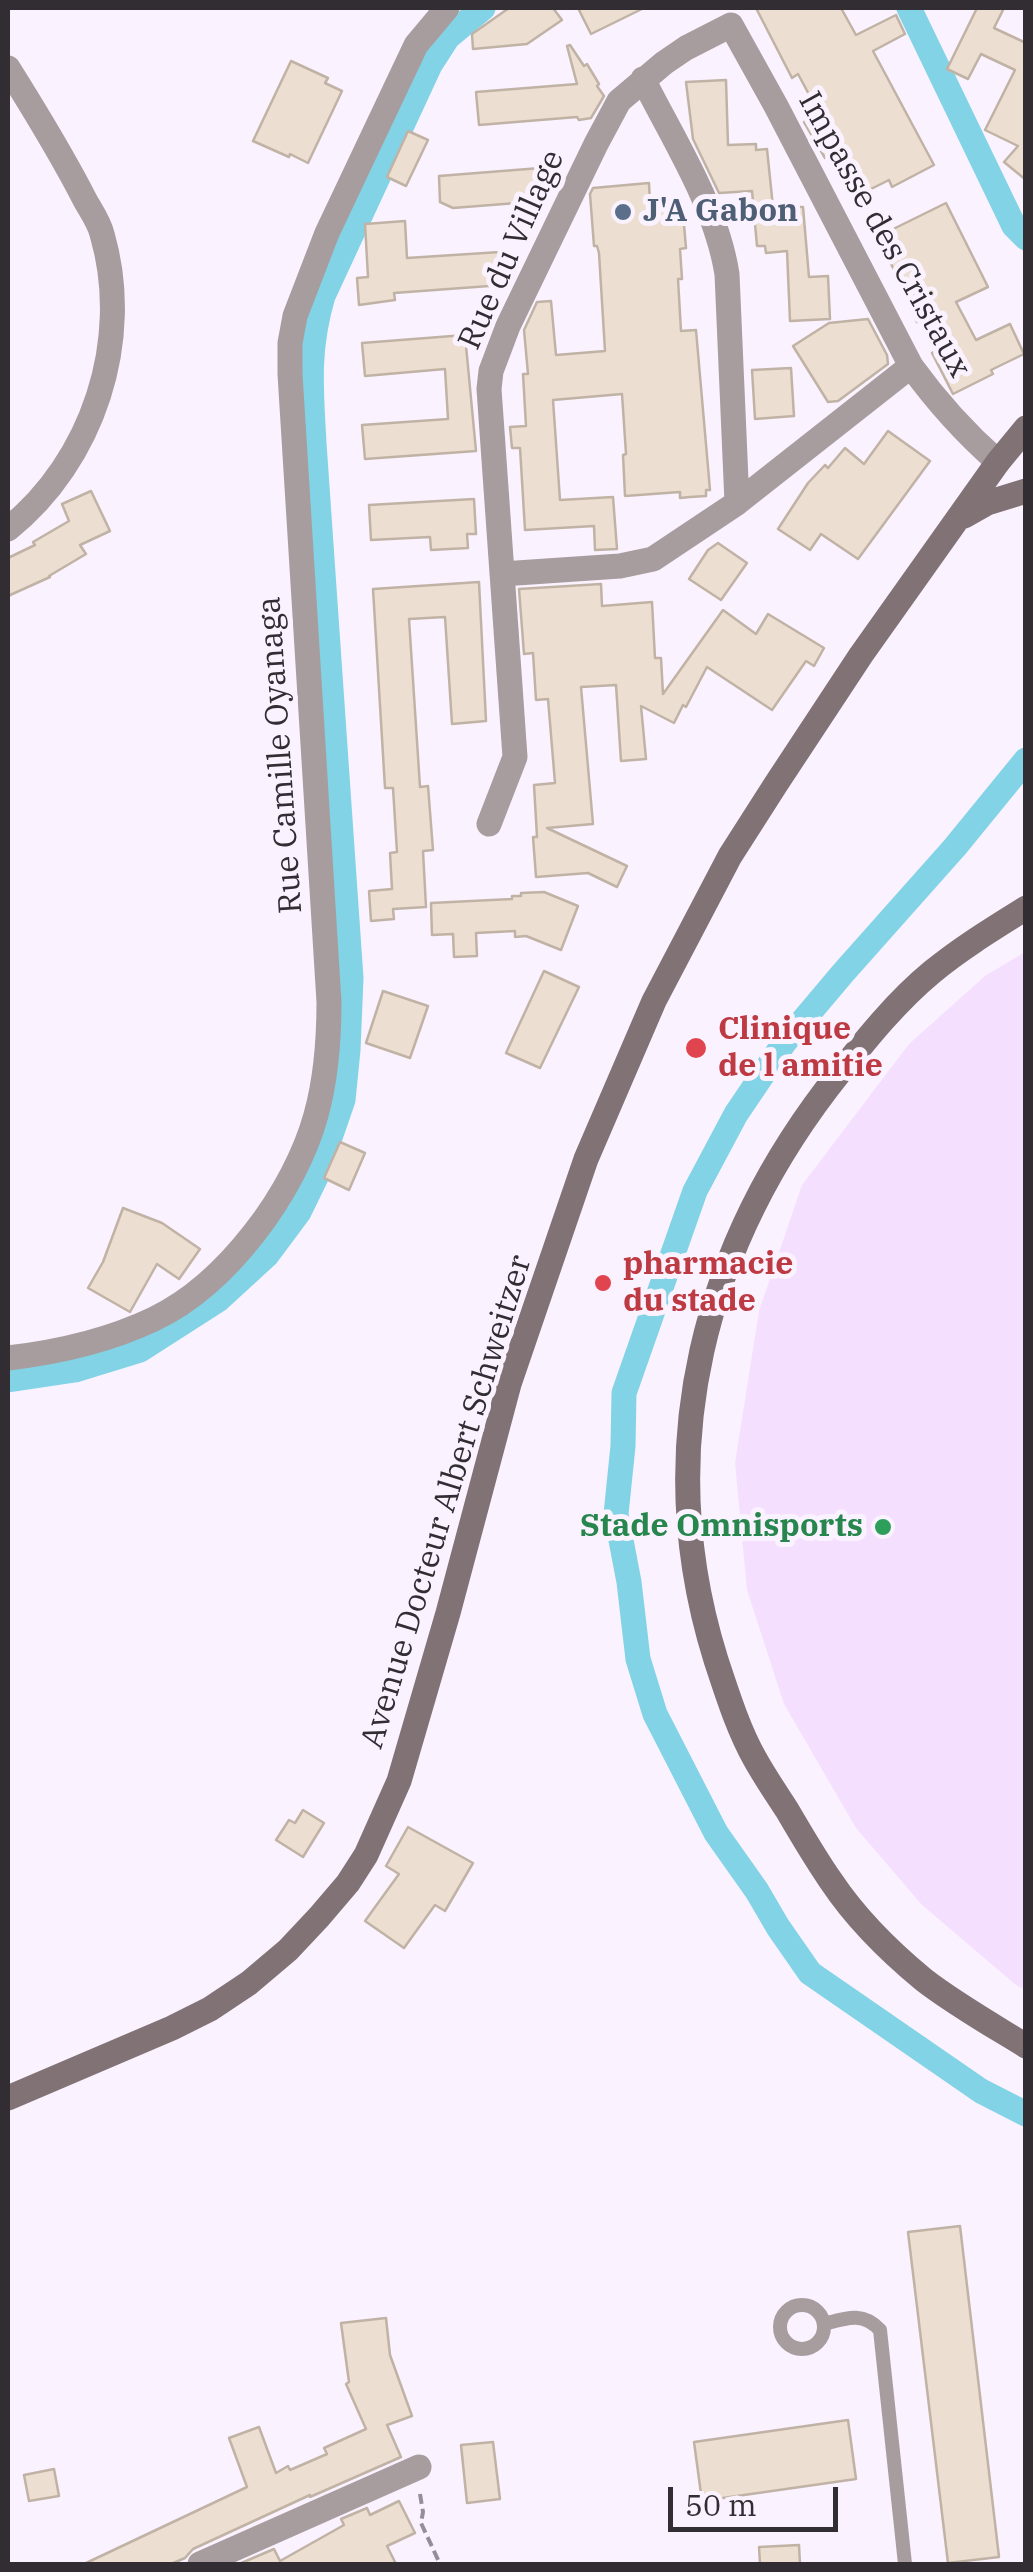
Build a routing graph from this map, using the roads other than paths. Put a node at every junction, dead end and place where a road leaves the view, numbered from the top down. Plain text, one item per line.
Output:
1 (447, 8) edge
2 (731, 25) joint
3 (8, 68) edge
4 (642, 79) junction
5 (910, 366) junction
6 (1026, 428) edge
7 (998, 462) junction
8 (1026, 491) edge
9 (737, 503) junction
10 (959, 518) junction
11 (8, 529) edge
12 (502, 574) junction
13 (488, 824) dead end
14 (1026, 908) edge
15 (8, 1358) edge
16 (1026, 2046) edge
17 (8, 2098) edge
18 (824, 2324) dead end
19 (413, 2469) road end
20 (200, 2564) edge
21 (905, 2564) edge

1 - 15 street, Rue Camille Oyanaga
2 - 4 street, Rue du Village
2 - 5 street, Impasse des Cristaux
3 - 11 street
4 - 9 street
4 - 12 street, Rue du Village
5 - 7 street, Impasse des Cristaux
5 - 9 street
6 - 7 main road, Avenue Docteur Albert Schweitzer
7 - 10 main road, Avenue Docteur Albert Schweitzer
8 - 10 main road
9 - 12 street
10 - 17 main road, Avenue Docteur Albert Schweitzer
12 - 13 street, Rue du Village
14 - 16 main road
18 - 21 lane
19 - 20 street

